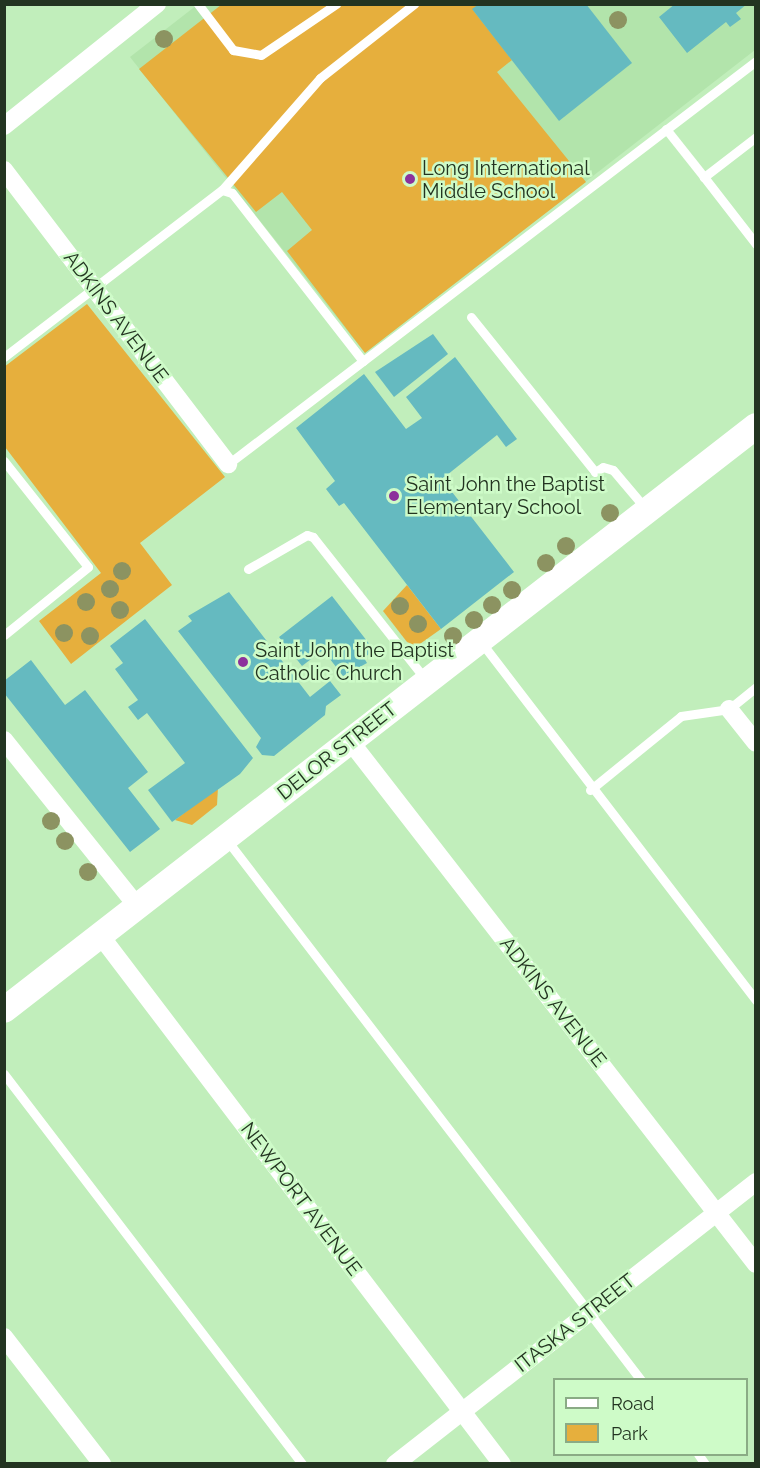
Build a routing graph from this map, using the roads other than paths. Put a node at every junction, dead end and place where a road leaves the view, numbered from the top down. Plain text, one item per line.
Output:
1 (157, 4) edge
2 (198, 4) edge
3 (336, 4) edge
4 (414, 4) edge
5 (756, 61) edge
6 (4, 126) edge
7 (666, 129) junction
8 (756, 137) edge
9 (4, 170) edge
10 (704, 177) junction
11 (222, 190) junction
12 (755, 244) edge
13 (93, 288) junction
14 (471, 316) dead end
15 (4, 357) edge
16 (363, 361) junction
17 (756, 426) edge
18 (4, 461) edge
19 (228, 464) joint
20 (647, 510) junction
21 (248, 569) dead end
22 (4, 635) edge
23 (480, 640) junction
24 (426, 681) junction
25 (756, 687) edge
26 (729, 709) junction
27 (4, 740) edge
28 (350, 741) junction
29 (756, 743) edge
30 (590, 790) junction
31 (225, 838) junction
32 (137, 906) junction
33 (100, 935) junction
34 (756, 1001) edge
35 (4, 1010) edge
36 (4, 1074) edge
37 (756, 1182) edge
38 (716, 1213) junction
39 (756, 1264) edge
40 (590, 1313) junction
41 (4, 1337) edge
42 (639, 1378) edge
43 (462, 1411) junction
44 (102, 1464) edge
45 (302, 1464) edge
46 (395, 1464) edge
47 (502, 1464) edge

1 - 6 street
2 - 3 lane
4 - 11 lane
5 - 7 lane
7 - 10 lane
7 - 16 lane
8 - 10 lane
9 - 13 street, ADKINS AVENUE
10 - 12 lane
11 - 13 lane
11 - 16 lane
13 - 15 lane
13 - 19 street, ADKINS AVENUE
14 - 20 lane
16 - 19 lane
17 - 20 street, DELOR STREET
18 - 22 lane
20 - 23 street, DELOR STREET
21 - 24 lane
23 - 24 street, DELOR STREET
23 - 30 lane
24 - 28 street, DELOR STREET
25 - 26 lane
26 - 29 street
26 - 30 lane
27 - 32 street
28 - 31 street, DELOR STREET
28 - 38 street, ADKINS AVENUE
30 - 34 lane
31 - 32 street, DELOR STREET
31 - 40 lane
32 - 33 street, DELOR STREET
33 - 35 street, DELOR STREET
33 - 43 street, NEWPORT AVENUE
36 - 45 lane
37 - 38 street, ITASKA STREET
38 - 39 street, ADKINS AVENUE
38 - 40 street, ITASKA STREET
40 - 42 lane
40 - 43 street, ITASKA STREET
41 - 44 street
43 - 46 street, ITASKA STREET
43 - 47 street, NEWPORT AVENUE

